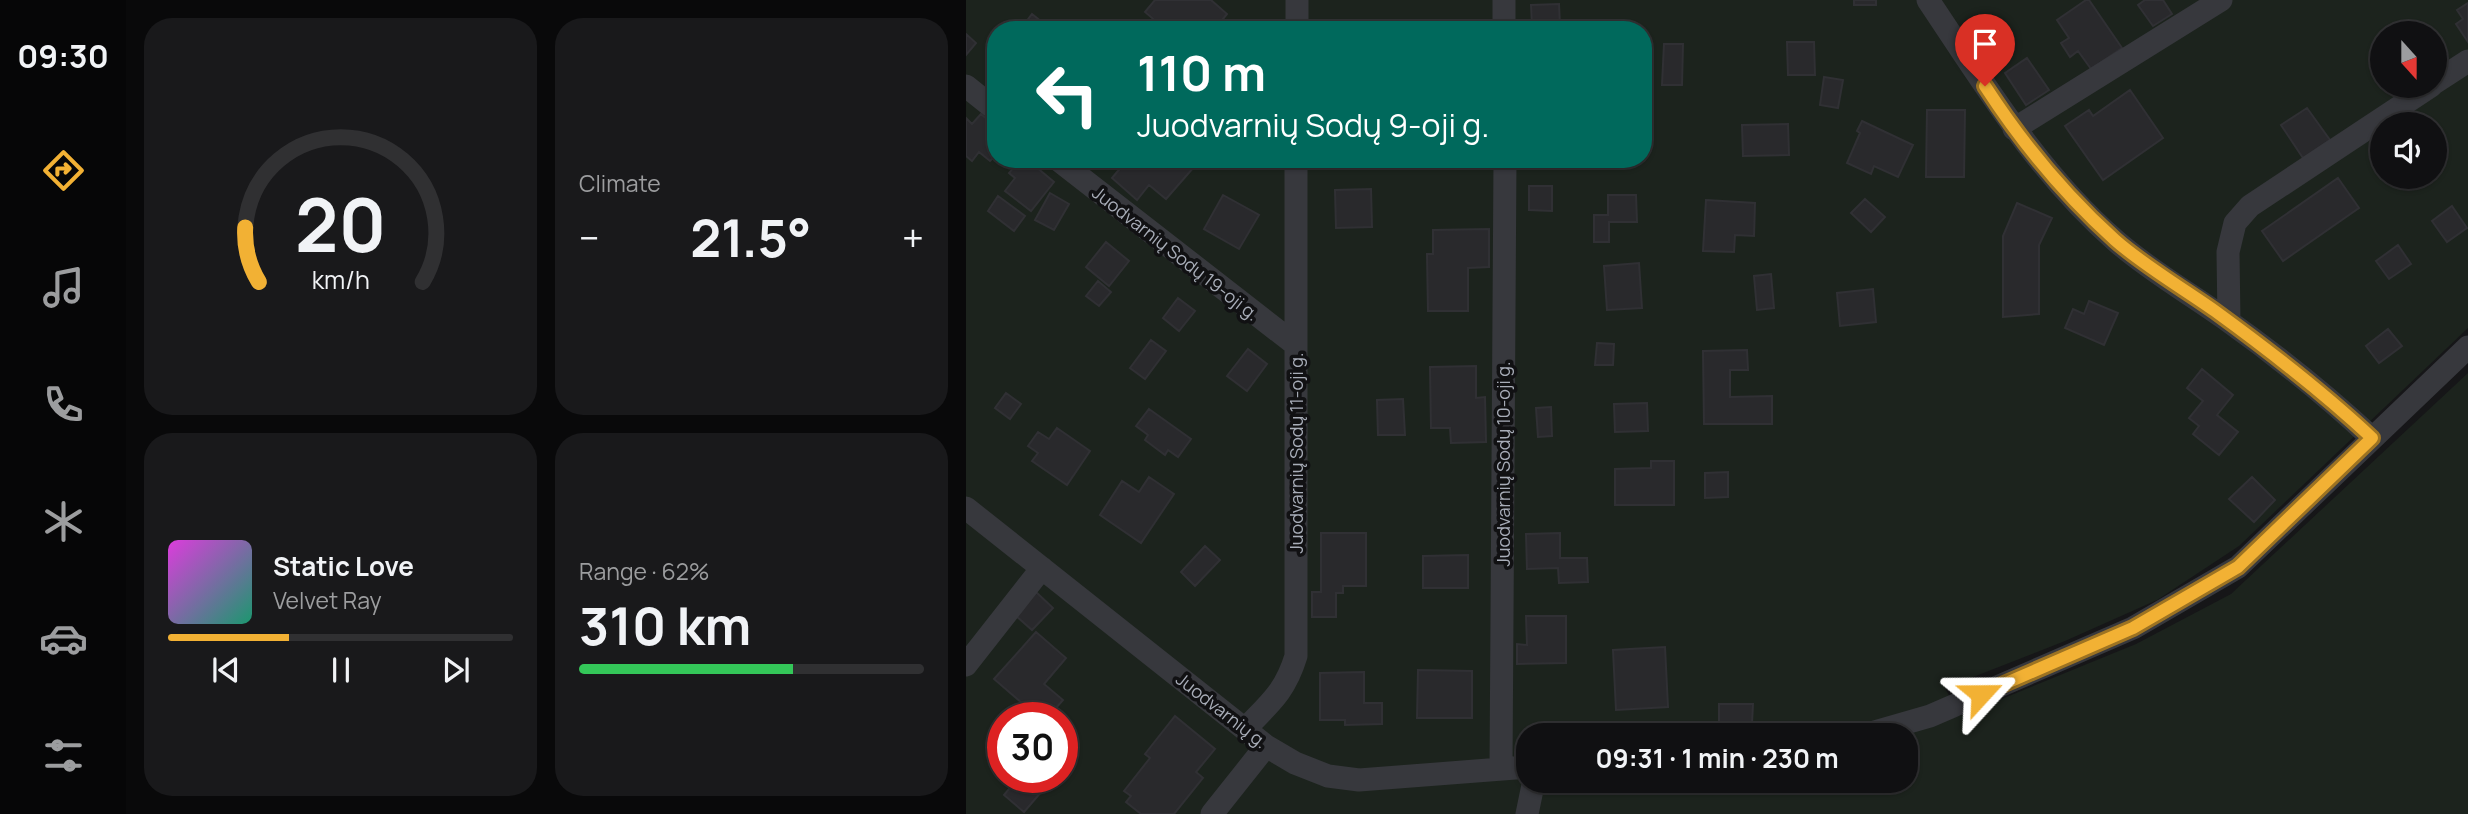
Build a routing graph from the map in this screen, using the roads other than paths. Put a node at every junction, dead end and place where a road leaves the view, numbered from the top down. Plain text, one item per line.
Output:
1 (1297, 0) edge
2 (1504, 0) edge
3 (1928, 0) edge
4 (2221, 0) edge
5 (1297, 21) edge
6 (1504, 21) edge
7 (2468, 61) edge
8 (2447, 75) edge
9 (966, 86) edge
10 (2412, 98) edge
11 (987, 103) edge
12 (2014, 129) junction
13 (1069, 168) edge
14 (1296, 168) edge
15 (1505, 168) edge
16 (2229, 321) junction
17 (1296, 345) junction
18 (2468, 347) edge
19 (2372, 438) junction
20 (966, 508) edge
21 (1042, 568) junction
22 (966, 665) edge
23 (1906, 723) edge
24 (1245, 729) junction
25 (1266, 746) junction
26 (1516, 768) edge
27 (1501, 769) junction
28 (1531, 793) edge
29 (1212, 814) edge
30 (1527, 814) edge

1 - 5 street
2 - 6 street
3 - 12 street
4 - 12 street
7 - 8 street
9 - 11 street
10 - 16 street
12 - 16 street
13 - 17 street, Juodvarnių Sodų 19-oji g.
14 - 17 street, Juodvarnių Sodų 11-oji g.
15 - 27 street, Juodvarnių Sodų 10-oji g.
16 - 19 street
17 - 24 street, Juodvarnių Sodų 11-oji g.
18 - 19 street
19 - 23 street
20 - 21 street, Juodvarnių g.
21 - 22 street
21 - 24 street, Juodvarnių g.
24 - 25 street, Juodvarnių g.
25 - 27 street, Juodvarnių g.
25 - 29 street
26 - 27 street, Juodvarnių g.
28 - 30 street

